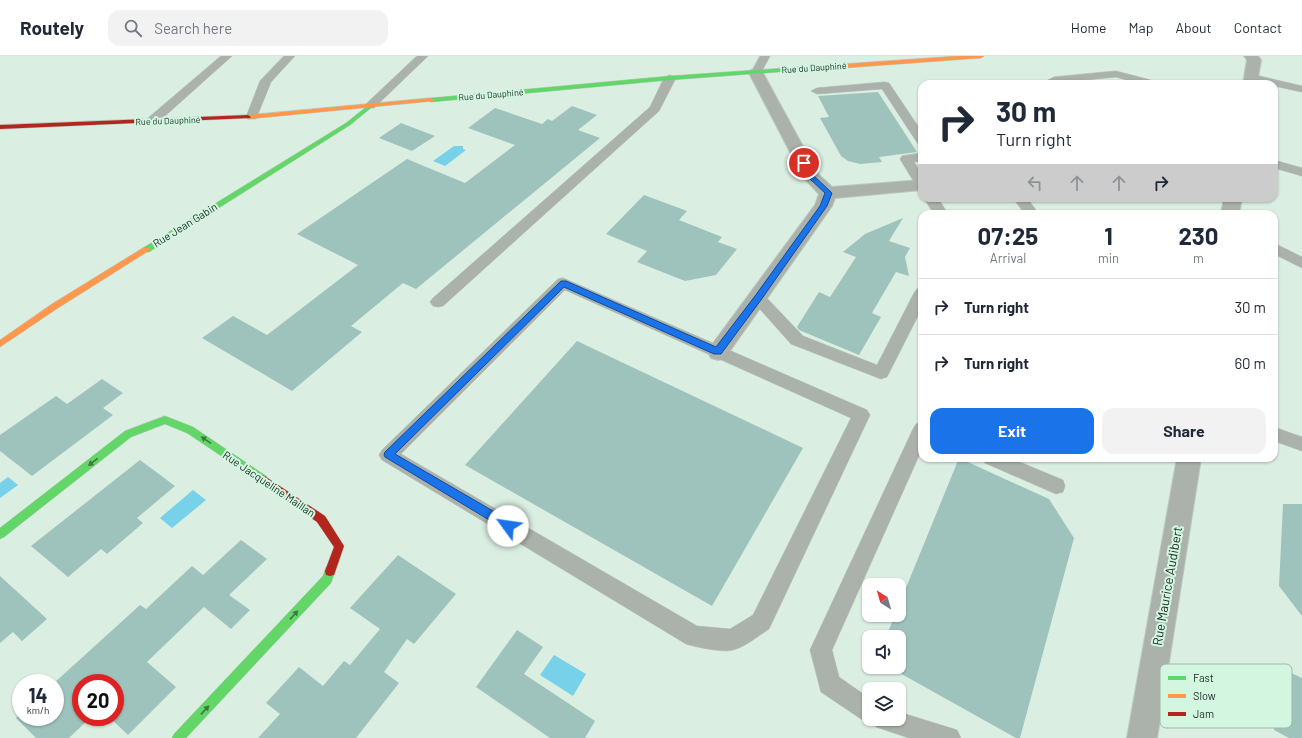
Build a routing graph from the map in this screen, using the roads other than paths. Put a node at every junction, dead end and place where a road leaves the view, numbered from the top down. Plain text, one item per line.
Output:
1 (227, 56) edge
2 (290, 56) edge
3 (423, 56) edge
4 (765, 56) edge
5 (981, 56) edge
6 (1251, 56) edge
7 (906, 59) edge
8 (756, 72) junction
9 (670, 78) junction
10 (1054, 80) dead end
11 (1139, 80) edge
12 (1251, 80) edge
13 (1278, 85) edge
14 (1302, 89) edge
15 (816, 91) dead end
16 (370, 106) junction
17 (252, 117) junction
18 (152, 122) junction
19 (0, 126) edge
20 (918, 135) edge
21 (918, 158) edge
22 (1278, 165) edge
23 (1302, 172) edge
24 (918, 178) edge
25 (918, 184) edge
26 (828, 193) junction
27 (1278, 250) edge
28 (1302, 263) edge
29 (758, 298) junction
30 (918, 301) edge
31 (438, 302) dead end
32 (0, 344) edge
33 (718, 352) junction
34 (1278, 435) edge
35 (918, 438) edge
36 (1302, 444) edge
37 (1000, 462) edge
38 (1188, 462) edge
39 (1056, 486) dead end
40 (0, 534) edge
41 (862, 706) edge
42 (906, 725) edge
43 (178, 738) edge
44 (949, 738) edge
45 (1142, 738) edge

1 - 18 lane
2 - 17 lane
3 - 16 lane
4 - 8 lane
5 - 7 street, Rue du Dauphiné
6 - 12 street
7 - 8 street, Rue du Dauphiné
8 - 9 street, Rue du Dauphiné
8 - 26 street
9 - 16 street, Rue du Dauphiné
9 - 31 lane
10 - 11 lane
13 - 14 lane
15 - 20 lane
16 - 17 street, Rue du Dauphiné
16 - 32 street, Rue Jean Gabin
17 - 18 street, Rue du Dauphiné
18 - 19 street, Rue du Dauphiné
21 - 24 lane
22 - 23 lane
25 - 26 street
26 - 29 street
27 - 28 lane
29 - 30 lane
29 - 33 street
33 - 33 lane
34 - 36 lane
35 - 41 lane
37 - 39 lane
38 - 45 street, Rue Maurice Audibert
43 -> 40 street, Rue Jacqueline Maillan
42 - 44 lane

